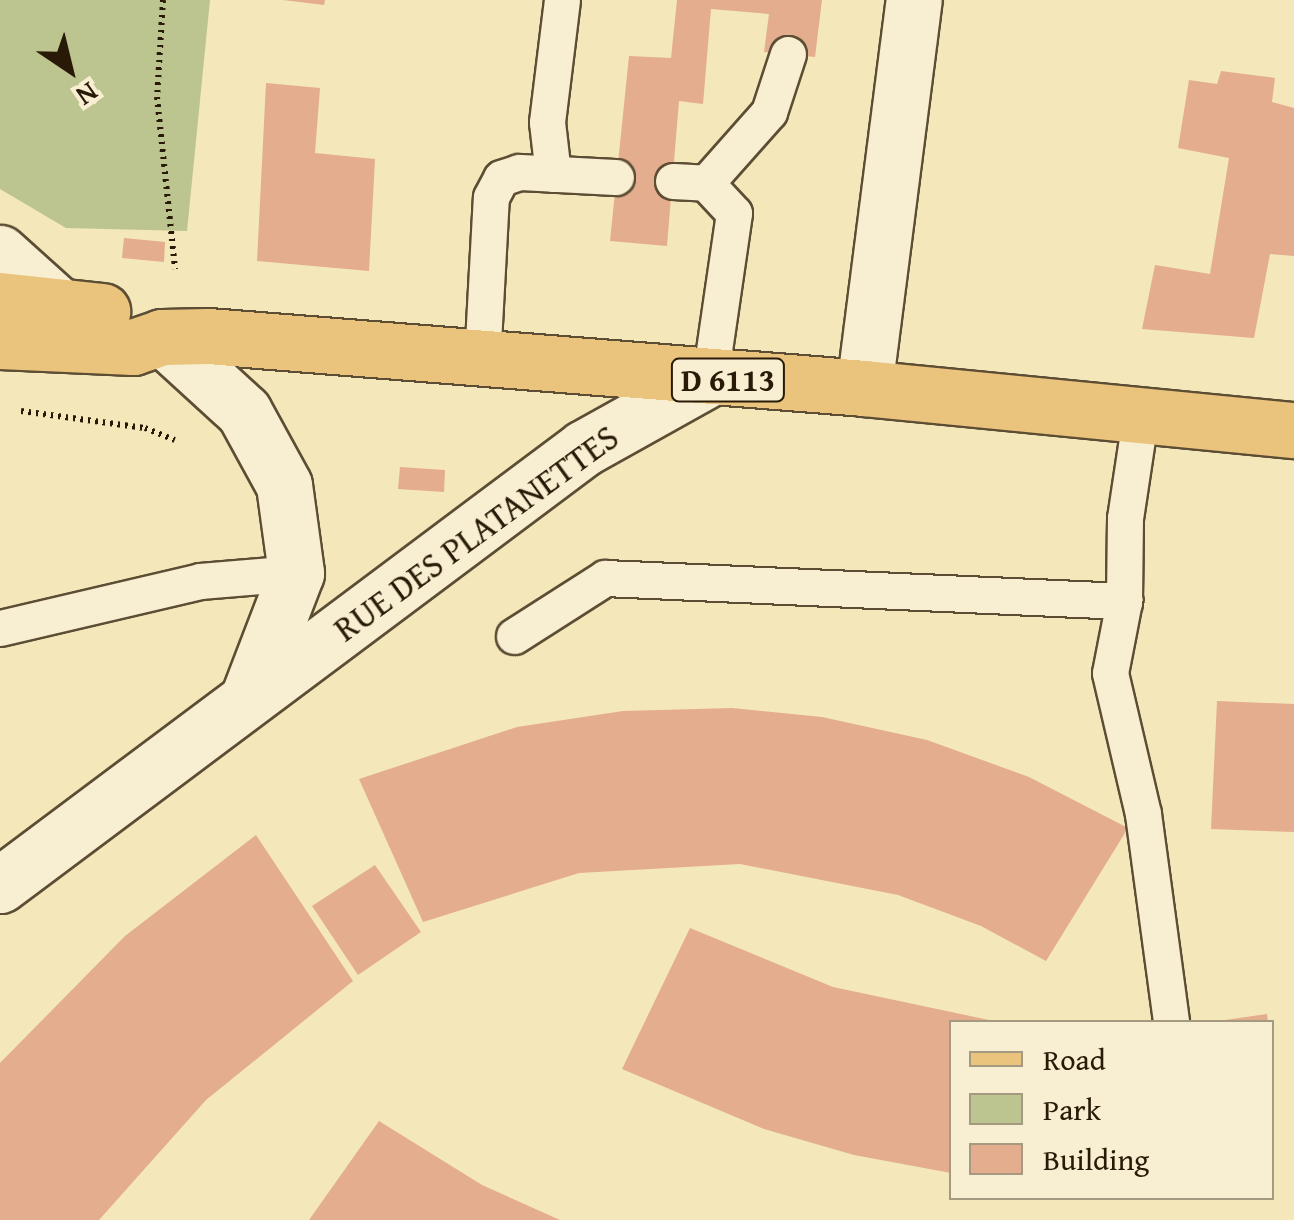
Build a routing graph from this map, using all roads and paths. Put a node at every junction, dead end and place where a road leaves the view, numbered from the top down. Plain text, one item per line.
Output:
1 (163, 0) edge
2 (562, 0) edge
3 (914, 0) edge
4 (788, 54) dead end
5 (553, 174) junction
6 (616, 177) dead end
7 (0, 252) edge
8 (175, 268) dead end
9 (0, 300) edge
10 (60, 307) junction
11 (162, 337) junction
12 (0, 341) edge
13 (482, 361) junction
14 (710, 378) junction
15 (864, 388) junction
16 (0, 409) edge
17 (1140, 418) junction
18 (1294, 430) edge
19 (182, 444) dead end
20 (296, 573) junction
21 (1124, 602) junction
22 (0, 628) edge
23 (514, 636) dead end
24 (248, 698) junction
25 (0, 885) edge
26 (1171, 1020) edge

1 - 8 path
2 - 5 lane
3 - 15 street
4 - 14 lane
5 - 6 lane
5 - 13 lane
7 - 10 street
9 - 10 main road, D 6113
10 - 11 main road, D 6113
11 - 12 main road, D 6113
11 - 13 main road, D 6113
11 - 20 street, RUE DES PLATANETTES
13 - 14 main road, D 6113
14 - 15 main road, D 6113
14 - 24 street, RUE DES PLATANETTES
15 - 17 main road, D 6113
16 - 19 path
17 - 18 main road, D 6113
17 - 21 lane
20 - 22 lane
20 - 24 street, RUE DES PLATANETTES
21 - 23 lane
21 - 26 lane
24 - 25 street, RUE DES PLATANETTES

